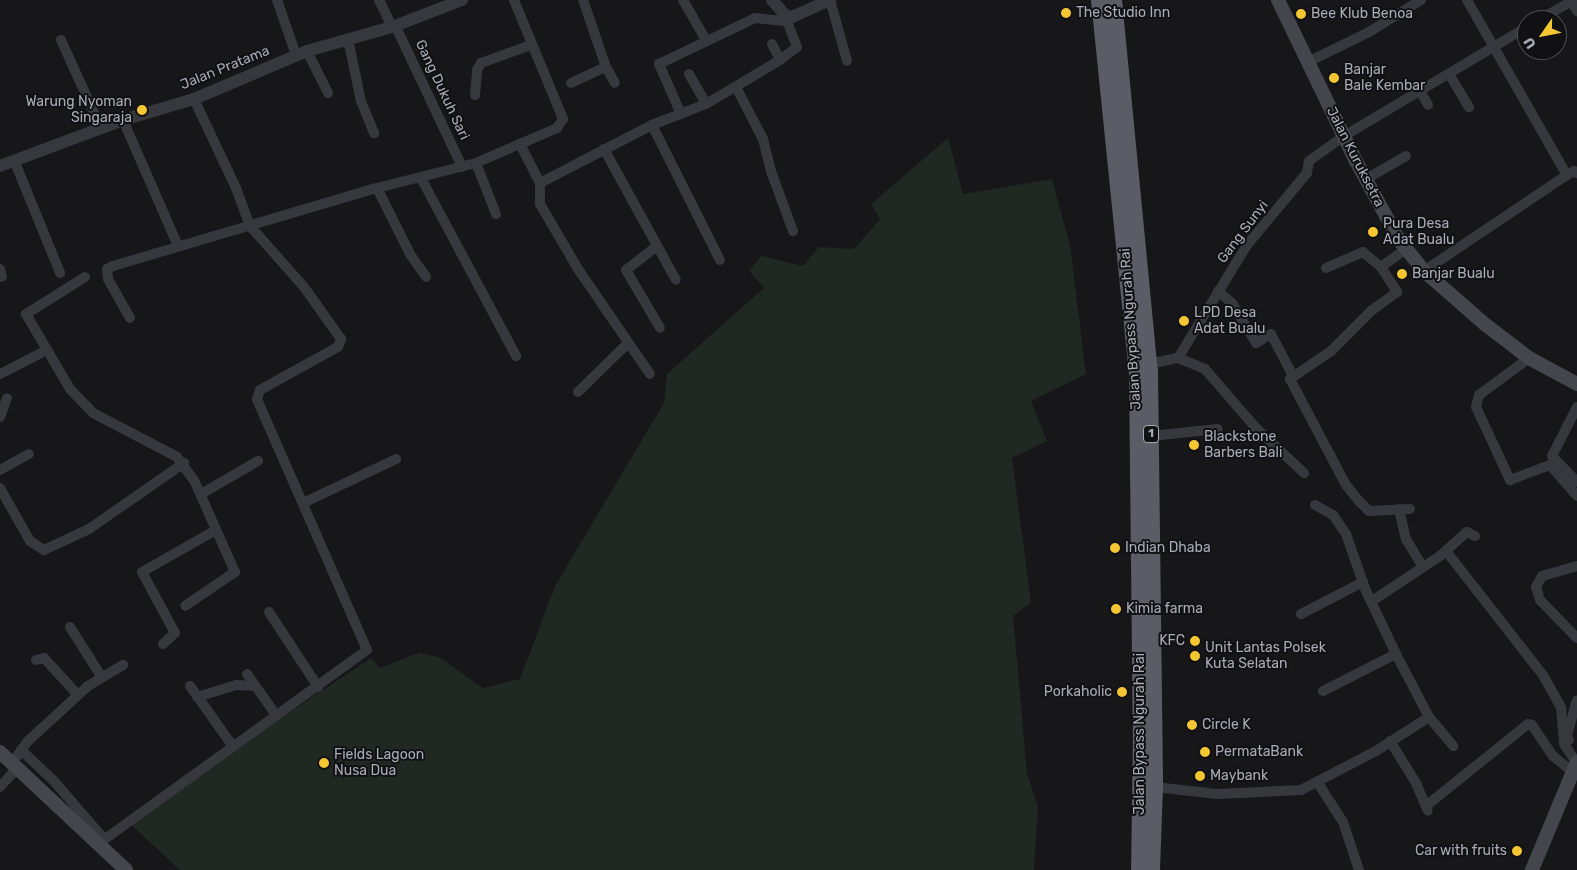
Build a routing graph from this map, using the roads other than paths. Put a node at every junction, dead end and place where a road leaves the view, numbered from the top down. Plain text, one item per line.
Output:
1 (276, 0) edge
2 (379, 0) edge
3 (462, 0) edge
4 (514, 0) edge
5 (583, 0) edge
6 (683, 0) edge
7 (772, 0) edge
8 (830, 0) edge
9 (1099, 0) edge
10 (1114, 0) edge
11 (1278, 0) edge
12 (1421, 0) edge
13 (1468, 0) edge
14 (1572, 0) edge
15 (1556, 10) edge
16 (1577, 11) edge
17 (786, 18) junction
18 (393, 26) junction
19 (1517, 33) edge
20 (348, 39) junction
21 (61, 40) dead end
22 (706, 40) junction
23 (772, 44) dead end
24 (531, 45) junction
25 (1495, 46) junction
26 (302, 53) junction
27 (780, 60) junction
28 (847, 61) dead end
29 (1308, 62) junction
30 (606, 67) junction
31 (689, 74) dead end
32 (1449, 74) junction
33 (571, 83) dead end
34 (615, 83) dead end
35 (736, 86) junction
36 (1420, 91) junction
37 (328, 94) dead end
38 (475, 96) dead end
39 (194, 99) junction
40 (706, 104) junction
41 (1428, 105) dead end
42 (1469, 107) dead end
43 (681, 114) junction
44 (123, 120) junction
45 (652, 126) junction
46 (101, 128) junction
47 (374, 134) dead end
48 (1344, 136) junction
49 (520, 144) junction
50 (604, 149) junction
51 (1406, 156) dead end
52 (14, 160) junction
53 (476, 163) junction
54 (0, 166) edge
55 (462, 166) junction
56 (1572, 174) edge
57 (420, 178) junction
58 (1366, 179) junction
59 (540, 183) junction
60 (377, 188) junction
61 (496, 214) dead end
62 (250, 226) junction
63 (793, 231) dead end
64 (1130, 232) junction
65 (178, 246) junction
66 (657, 246) junction
67 (1406, 249) junction
68 (720, 260) dead end
69 (1380, 267) junction
70 (1326, 268) dead end
71 (1424, 270) junction
72 (60, 273) dead end
73 (85, 277) dead end
74 (426, 277) dead end
75 (676, 280) dead end
76 (1218, 291) junction
77 (130, 318) dead end
78 (660, 328) dead end
79 (628, 343) junction
80 (47, 350) junction
81 (516, 356) dead end
82 (1178, 358) junction
83 (1529, 358) junction
84 (1150, 364) junction
85 (0, 374) edge
86 (650, 374) dead end
87 (1292, 374) junction
88 (1577, 384) edge
89 (578, 392) dead end
90 (7, 398) dead end
91 (1577, 407) edge
92 (0, 417) edge
93 (1218, 429) dead end
94 (1151, 436) junction
95 (29, 454) dead end
96 (396, 459) dead end
97 (258, 461) dead end
98 (184, 463) junction
99 (0, 470) edge
100 (1304, 473) dead end
101 (1577, 482) edge
102 (0, 488) edge
103 (201, 494) junction
104 (1577, 496) edge
105 (303, 503) junction
106 (1315, 505) dead end
107 (1399, 509) junction
108 (1410, 509) dead end
109 (216, 530) junction
110 (1475, 536) dead end
111 (1446, 551) junction
112 (1577, 566) edge
113 (1422, 567) junction
114 (1364, 582) junction
115 (1372, 601) junction
116 (184, 606) dead end
117 (269, 612) dead end
118 (1301, 614) dead end
119 (70, 627) dead end
120 (1577, 638) edge
121 (163, 644) dead end
122 (1396, 654) junction
123 (36, 660) dead end
124 (123, 665) dead end
125 (247, 674) dead end
126 (101, 676) junction
127 (190, 686) dead end
128 (255, 686) junction
129 (318, 687) junction
130 (1323, 691) dead end
131 (78, 695) junction
132 (197, 698) junction
133 (1577, 700) edge
134 (276, 715) junction
135 (1429, 717) junction
136 (1390, 741) junction
137 (232, 745) junction
138 (1453, 746) dead end
139 (21, 750) junction
140 (0, 752) edge
141 (1577, 754) edge
142 (14, 766) junction
143 (1575, 766) edge
144 (1318, 783) junction
145 (0, 787) edge
146 (1155, 787) junction
147 (101, 842) junction
148 (126, 870) edge
149 (1139, 870) edge
150 (1152, 870) edge
151 (1359, 870) edge
152 (1532, 870) edge

1 - 26 street
2 - 18 street, Gang Dukuh Sari
3 - 18 street, Jalan Pratama
4 - 24 street
5 - 30 street
6 - 22 street
7 - 17 street
8 - 17 street
8 - 28 street
9 - 64 highway, Jalan Bypass Ngurah Rai / 1
10 - 64 highway, Jalan Bypass Ngurah Rai / 1
11 - 29 main road, Jalan Kuruksetra
12 - 29 street
13 - 25 street
14 - 15 street
14 - 16 street
17 - 22 street
17 - 27 street
18 - 20 street, Jalan Pratama
18 - 55 street, Gang Dukuh Sari
19 - 25 street, Gang Sunyi
20 - 26 street, Jalan Pratama
20 - 47 street
21 - 46 street
22 - 43 street
23 - 27 street
24 - 38 street
24 - 49 street
25 - 32 street, Gang Sunyi
25 - 56 street
26 - 37 street
26 - 39 street, Jalan Pratama
27 - 35 street
29 - 48 main road, Jalan Kuruksetra
30 - 33 street
30 - 34 street
31 - 40 street
32 - 36 street, Gang Sunyi
32 - 42 street
35 - 40 street
35 - 63 street
36 - 41 street
36 - 48 street, Gang Sunyi
39 - 44 street, Jalan Pratama
39 - 62 street
40 - 43 street
43 - 45 street
44 - 46 street, Jalan Pratama
44 - 65 street
45 - 50 street
45 - 68 street
46 - 52 street, Jalan Pratama
48 - 58 main road, Jalan Kuruksetra
48 - 76 street, Gang Sunyi
49 - 53 street
49 - 59 street
50 - 59 street
50 - 66 street
51 - 58 street
52 - 54 street, Jalan Pratama
52 - 72 street
53 - 55 street
53 - 61 street
55 - 57 street
56 - 71 street
57 - 60 street
57 - 81 street
58 - 67 main road, Jalan Kuruksetra
59 - 79 street
60 - 62 street
60 - 74 street
62 - 65 street
62 - 105 street
64 - 84 highway, Jalan Bypass Ngurah Rai / 1
64 - 149 highway, Jalan Bypass Ngurah Rai / 1
65 - 77 street
66 - 75 street
66 - 78 street
67 - 69 street
67 - 71 main road, Jalan Kuruksetra
69 - 70 street
69 - 87 street
71 - 83 main road, Jalan Kuruksetra
73 - 80 street
76 - 82 street, Gang Sunyi
76 - 87 street
79 - 86 street
79 - 89 street
80 - 85 street
80 - 98 street
82 - 84 street
82 - 100 street
83 - 88 main road, Jalan Kuruksetra
83 - 104 street
84 - 94 highway, Jalan Bypass Ngurah Rai / 1
87 - 107 street
90 - 92 street
91 - 101 street
93 - 94 street
94 - 146 highway, Jalan Bypass Ngurah Rai / 1
95 - 99 street
96 - 105 street
97 - 103 street
98 - 102 street
98 - 103 street
103 - 109 street
105 - 129 street
106 - 114 street
107 - 108 street
107 - 113 street
109 - 116 street
109 - 121 street
110 - 111 street
111 - 113 street
111 - 143 street
112 - 120 street
113 - 115 street
114 - 115 street
114 - 118 street
115 - 122 street
117 - 129 street
119 - 126 street
122 - 130 street
122 - 135 street
123 - 131 street
124 - 126 street
125 - 128 street
126 - 131 street
127 - 132 street
128 - 132 street
128 - 134 street
129 - 134 street
131 - 139 street
132 - 137 street
133 - 141 street
134 - 137 street
135 - 136 street
135 - 138 street
136 - 143 street
136 - 144 street
137 - 147 street
139 - 142 street
139 - 147 street
140 - 142 main road
142 - 145 street
142 - 147 main road
143 - 152 main road
144 - 146 street
144 - 151 street
146 - 150 highway, Jalan Bypass Ngurah Rai / 1
147 - 148 main road

